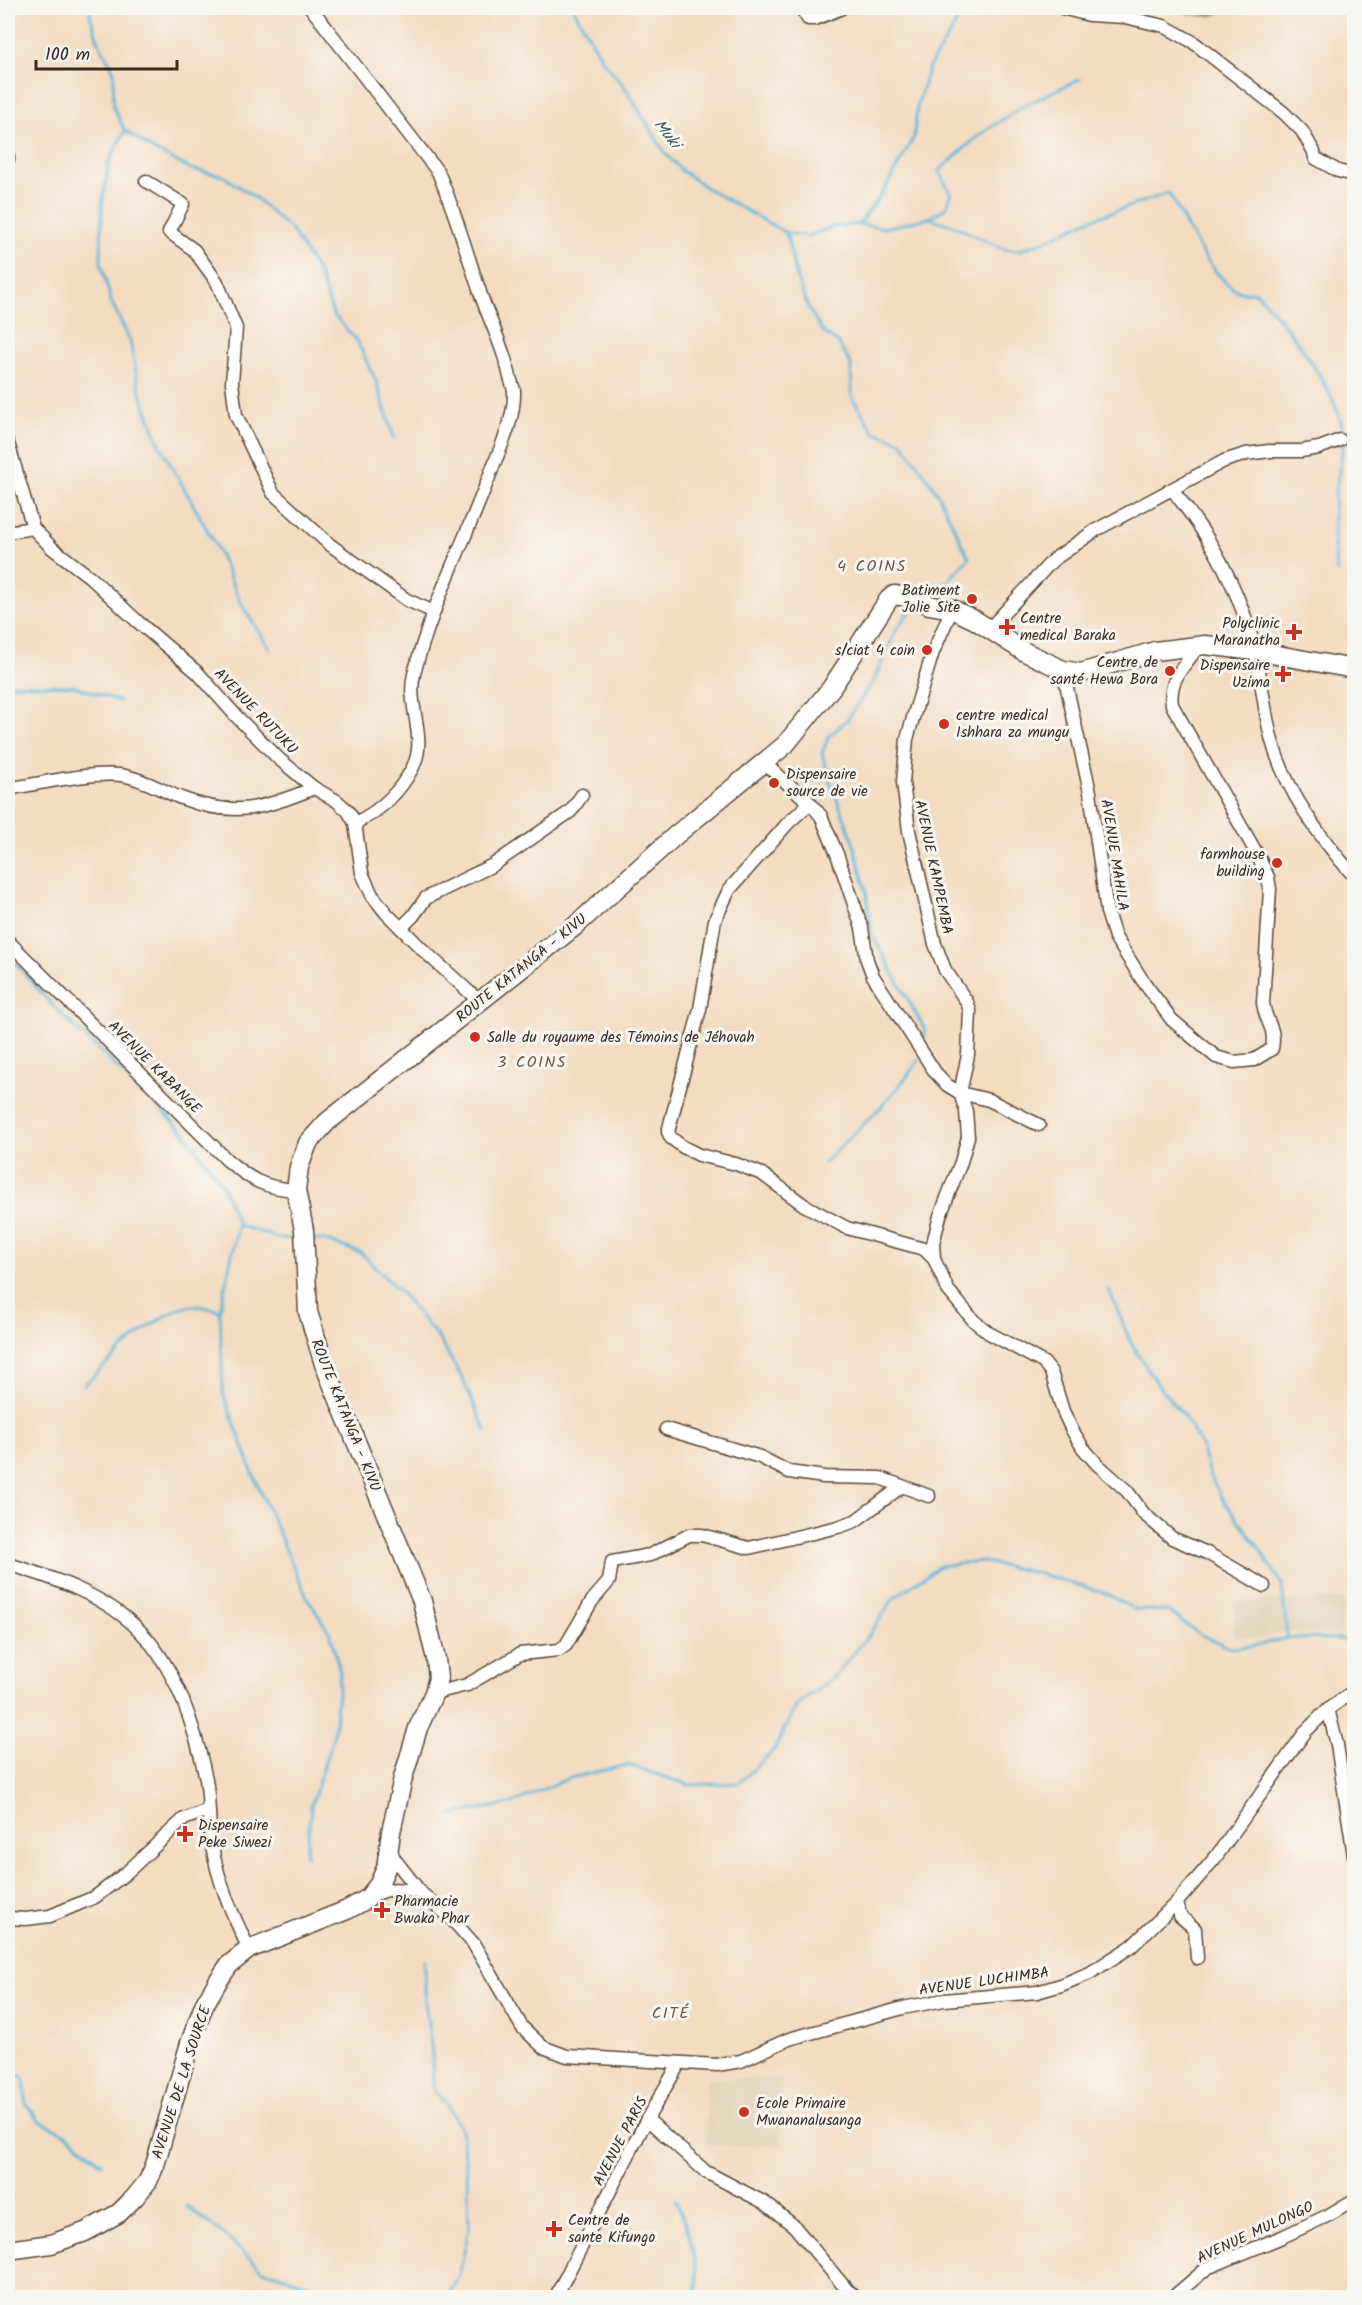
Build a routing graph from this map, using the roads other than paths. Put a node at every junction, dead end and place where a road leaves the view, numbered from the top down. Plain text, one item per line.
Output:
1 (311, 8) edge
2 (801, 8) edge
3 (842, 8) edge
4 (1062, 8) edge
5 (1124, 12) edge
6 (1354, 175) edge
7 (146, 181) dead end
8 (1340, 440) dead end
9 (8, 443) edge
10 (1172, 489) junction
11 (33, 528) junction
12 (8, 532) edge
13 (952, 609) junction
14 (434, 612) junction
15 (989, 629) junction
16 (1199, 646) junction
17 (1255, 651) junction
18 (1354, 669) edge
19 (1063, 670) junction
20 (764, 763) junction
21 (314, 788) junction
22 (8, 789) edge
23 (582, 795) dead end
24 (810, 803) junction
25 (355, 823) junction
26 (1354, 876) edge
27 (400, 928) junction
28 (8, 941) edge
29 (479, 1001) junction
30 (960, 1093) junction
31 (1039, 1125) dead end
32 (296, 1190) junction
33 (934, 1259) junction
34 (666, 1429) dead end
35 (901, 1487) junction
36 (929, 1496) dead end
37 (8, 1564) edge
38 (1264, 1586) dead end
39 (1354, 1691) edge
40 (434, 1693) junction
41 (1328, 1709) junction
42 (208, 1810) junction
43 (390, 1849) junction
44 (1354, 1855) edge
45 (421, 1893) junction
46 (367, 1899) junction
47 (1177, 1902) junction
48 (8, 1918) edge
49 (249, 1949) junction
50 (1197, 1958) dead end
51 (679, 2064) junction
52 (647, 2119) junction
53 (1354, 2200) edge
54 (8, 2250) edge
55 (555, 2298) edge
56 (858, 2298) edge
57 (1172, 2298) edge

1 - 14 street
2 - 3 street
4 - 5 street
5 - 6 street
7 - 14 street
8 - 10 street
9 - 11 street, AVENUE RUTUKU
10 - 15 street
10 - 17 street
11 - 12 street
11 - 21 street, AVENUE RUTUKU
13 - 15 highway, ROUTE KATANGA - KIVU
13 - 20 highway, ROUTE KATANGA - KIVU
13 - 30 street, AVENUE KAMPEMBA
14 - 25 street
15 - 19 highway, ROUTE KATANGA - KIVU
16 - 17 highway, ROUTE KATANGA - KIVU
16 - 19 highway, ROUTE KATANGA - KIVU
16 - 19 street, AVENUE MAHILA
17 - 18 highway, ROUTE KATANGA - KIVU
17 - 26 street
20 - 24 street
20 - 29 highway, ROUTE KATANGA - KIVU
21 - 22 street
21 - 25 street, AVENUE RUTUKU
23 - 27 street
24 - 30 street
24 - 33 street
25 - 27 street
27 - 29 street
28 - 32 street, AVENUE KABANGE
29 - 32 highway, ROUTE KATANGA - KIVU
30 - 31 street
30 - 33 street
32 - 40 highway, ROUTE KATANGA - KIVU
33 - 38 street
34 - 35 street
35 - 36 street
35 - 40 street
37 - 42 street
39 - 41 street, AVENUE LUCHIMBA
40 - 43 highway, ROUTE KATANGA - KIVU
41 - 44 street
41 - 47 street, AVENUE LUCHIMBA
42 - 48 street
42 - 49 street
43 - 45 street, AVENUE LUCHIMBA
43 - 46 highway
45 - 46 street
45 - 51 street, AVENUE LUCHIMBA
46 - 49 highway, AVENUE DE LA SOURCE
47 - 50 street
47 - 51 street, AVENUE LUCHIMBA
49 - 54 highway, AVENUE DE LA SOURCE
51 - 52 street, AVENUE PARIS
52 - 55 street, AVENUE PARIS
52 - 56 street
53 - 57 street, AVENUE MULONGO

